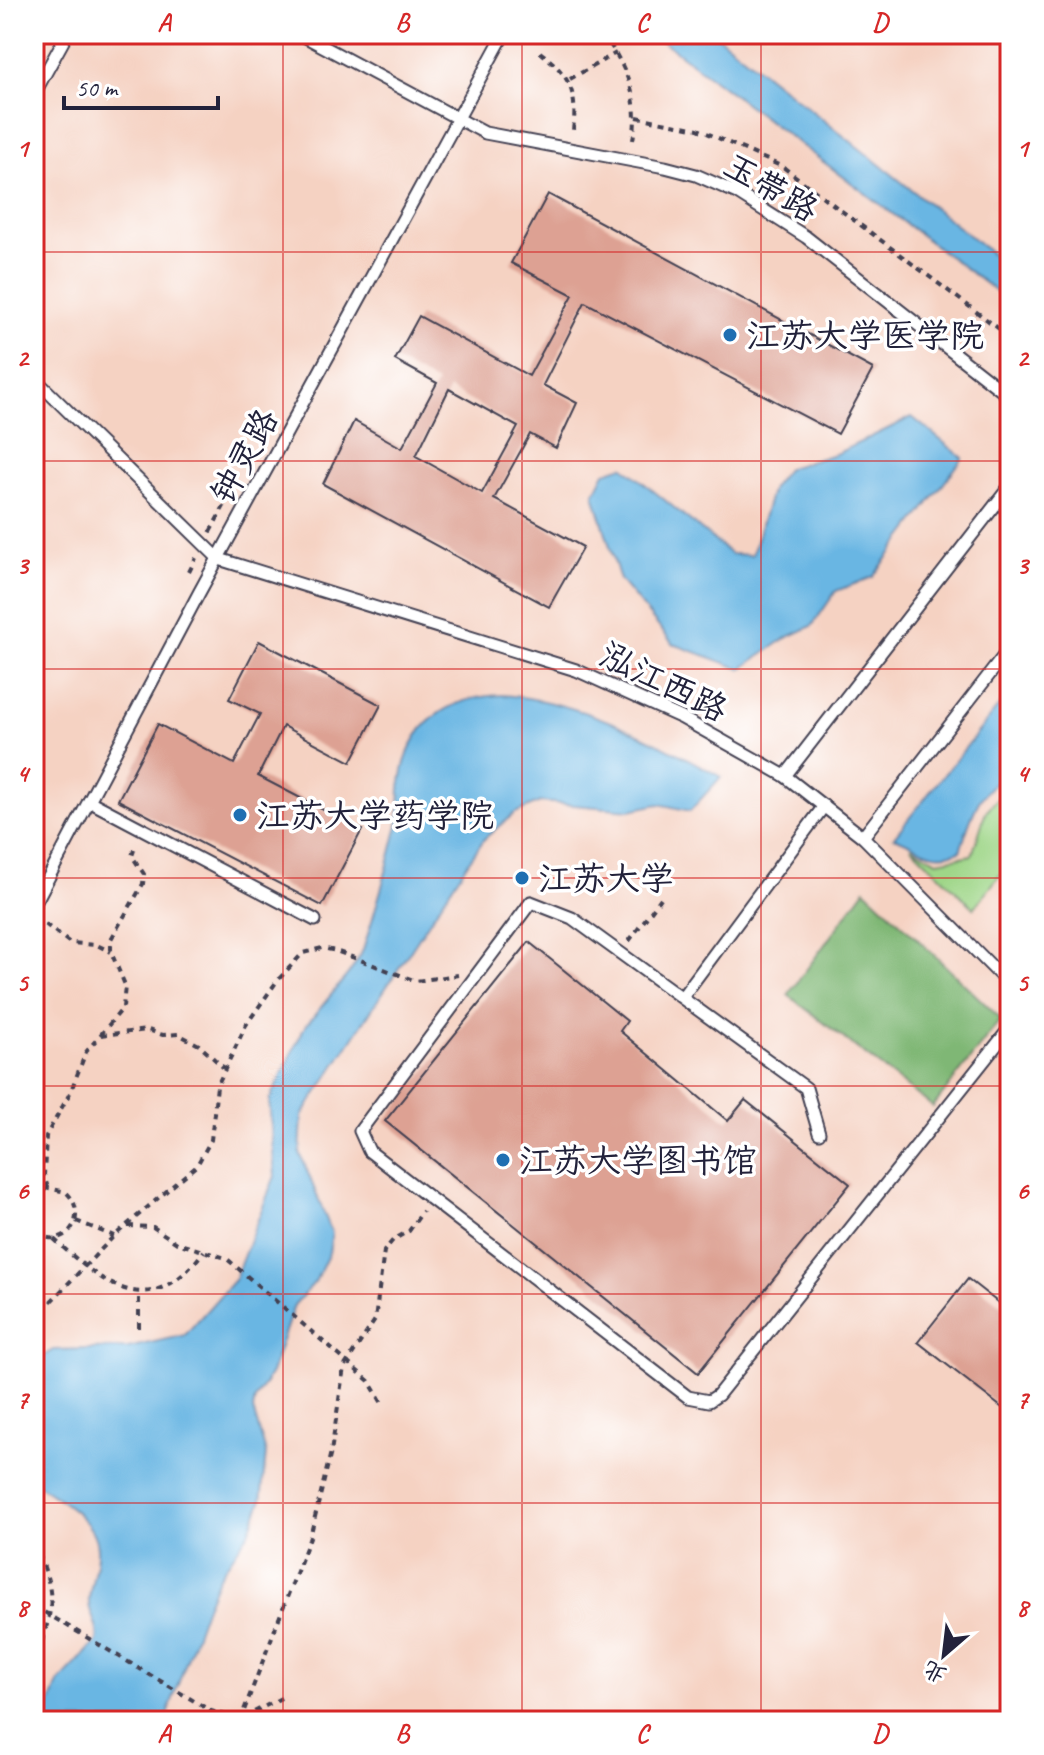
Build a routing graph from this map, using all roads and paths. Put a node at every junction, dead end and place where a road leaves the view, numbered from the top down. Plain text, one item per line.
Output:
1 (67, 34) edge
2 (300, 34) edge
3 (504, 34) edge
4 (603, 34) edge
5 (540, 52) dead end
6 (616, 53) junction
7 (569, 80) junction
8 (34, 94) edge
9 (637, 117) junction
10 (460, 120) junction
11 (573, 130) dead end
12 (633, 140) dead end
13 (806, 183) junction
14 (791, 205) dead end
15 (1010, 337) edge
16 (34, 378) edge
17 (1010, 397) edge
18 (1010, 486) edge
19 (219, 559) junction
20 (1010, 648) edge
21 (785, 776) junction
22 (89, 801) junction
23 (824, 806) junction
24 (143, 829) junction
25 (863, 837) junction
26 (661, 898) dead end
27 (34, 905) edge
28 (315, 920) dead end
29 (45, 924) dead end
30 (111, 952) junction
31 (620, 952) junction
32 (472, 978) junction
33 (1010, 985) edge
34 (683, 996) junction
35 (1010, 1028) edge
36 (99, 1035) junction
37 (224, 1068) junction
38 (819, 1133) dead end
39 (48, 1188) junction
40 (34, 1196) edge
41 (431, 1199) junction
42 (76, 1221) junction
43 (126, 1226) junction
44 (34, 1232) edge
45 (114, 1236) junction
46 (54, 1239) junction
47 (204, 1251) junction
48 (84, 1267) junction
49 (139, 1293) junction
50 (34, 1319) edge
51 (139, 1328) dead end
52 (346, 1360) junction
53 (383, 1405) dead end
54 (34, 1543) edge
55 (34, 1606) edge
56 (48, 1615) junction
57 (34, 1665) edge
58 (283, 1697) dead end
59 (240, 1720) edge

1 - 8 lane
2 - 10 lane, 玉带路
3 - 10 lane, 钟灵路
4 - 6 path
5 - 7 path
6 - 7 path
6 - 9 path
7 - 11 path
9 - 12 path
9 - 13 path
10 - 17 lane, 玉带路
10 - 19 lane, 钟灵路
13 - 14 path
13 - 15 path
16 - 19 lane
18 - 21 lane
19 - 21 lane, 泓江西路
19 - 22 lane, 钟灵路
20 - 25 lane
21 - 23 lane, 泓江西路
22 - 24 lane
22 - 27 lane, 钟灵路
23 - 25 lane, 泓江西路
23 - 34 lane
24 - 28 lane
24 - 30 path
25 - 33 lane, 泓江西路
26 - 31 path
29 - 30 path
30 - 36 path
31 - 32 lane
31 - 34 lane
32 - 37 path
32 - 41 lane
34 - 38 lane
35 - 41 lane
36 - 37 path
36 - 39 path
37 - 43 path
39 - 40 path
39 - 42 path
41 - 52 path
42 - 45 path
42 - 46 path
43 - 45 path
43 - 47 path
44 - 46 path
45 - 48 path
46 - 48 path
47 - 49 path
47 - 52 path
48 - 49 path
48 - 50 path
49 - 51 path
52 - 53 path
52 - 59 path
54 - 56 path
55 - 56 path
56 - 57 path
56 - 59 path
58 - 59 path

